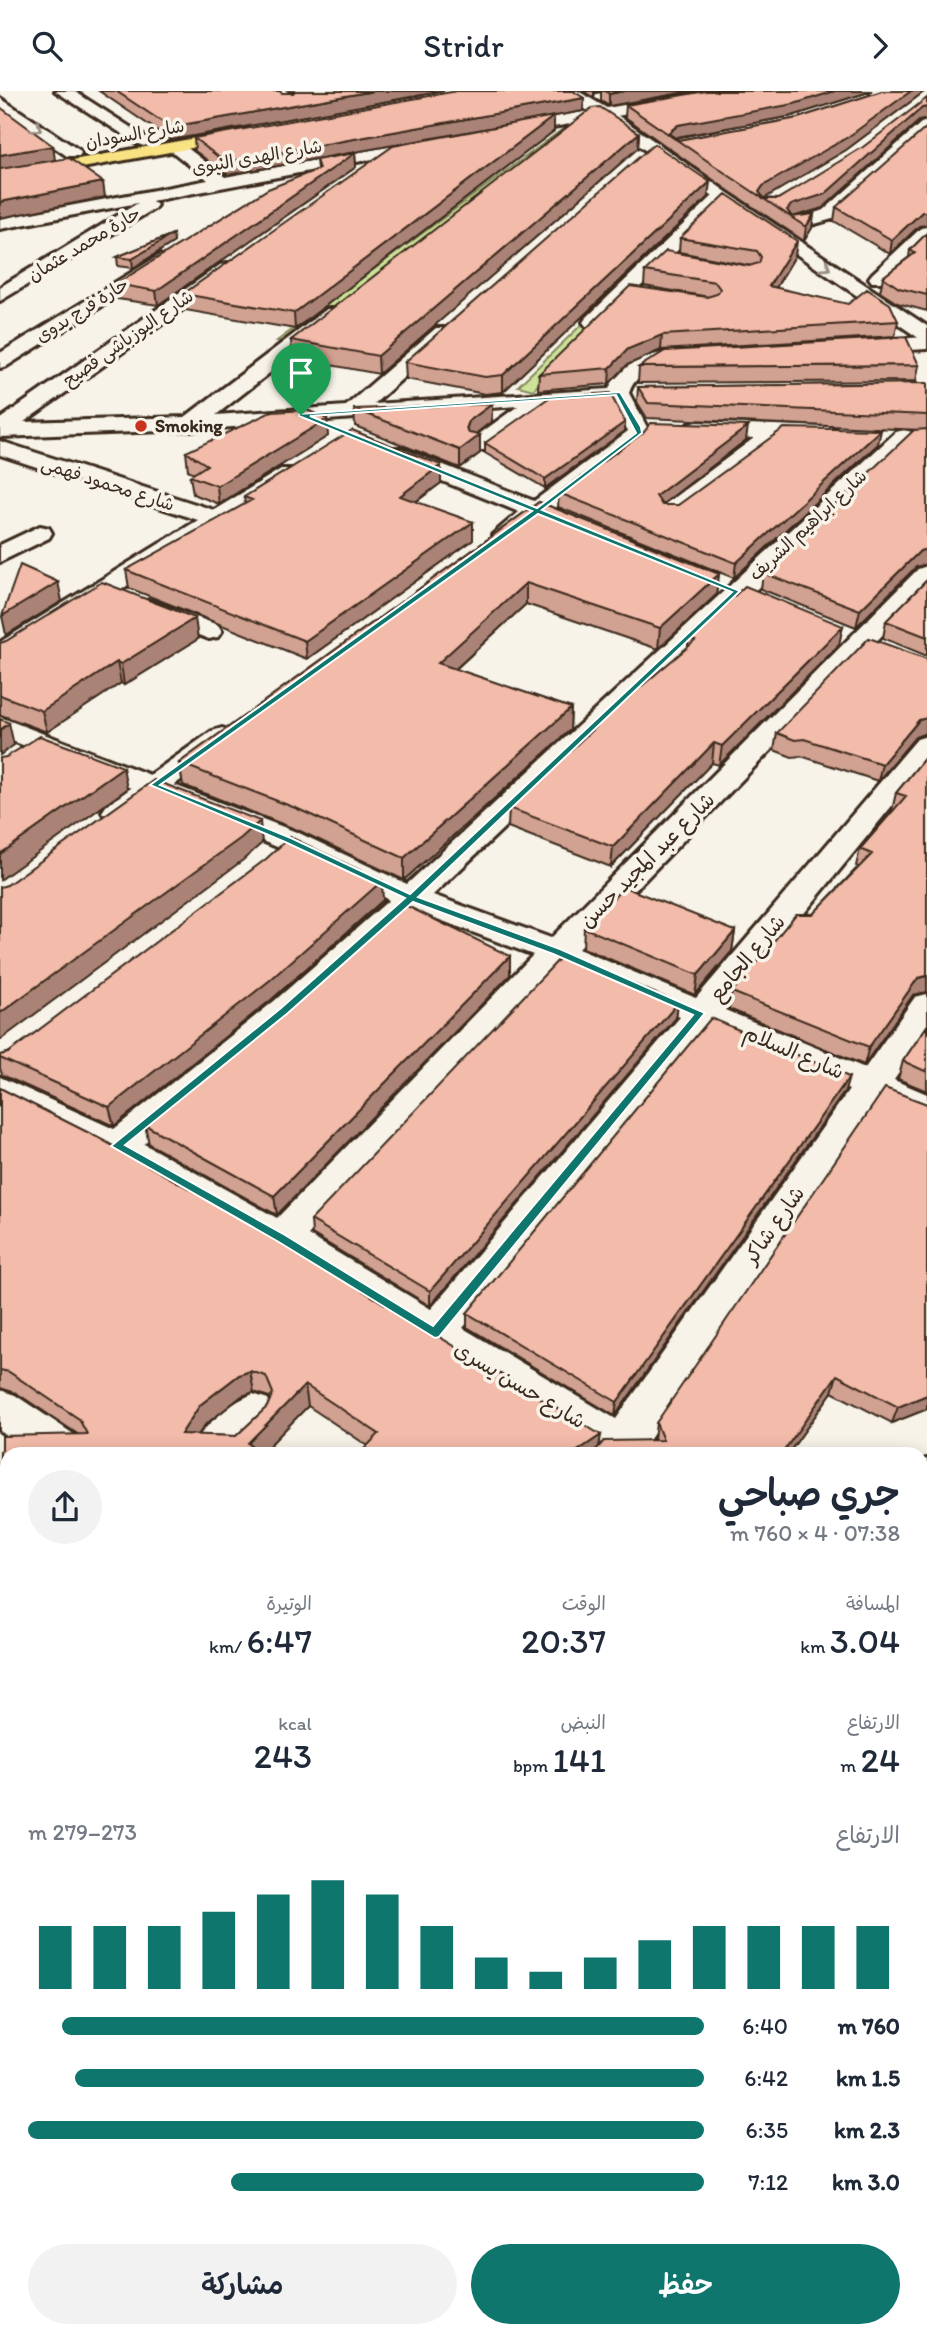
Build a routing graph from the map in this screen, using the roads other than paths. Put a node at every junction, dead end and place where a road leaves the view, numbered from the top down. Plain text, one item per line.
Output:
1 (63, 91) edge
2 (567, 91) edge
3 (594, 91) edge
4 (733, 91) edge
5 (0, 103) edge
6 (623, 110) junction
7 (596, 114) junction
8 (927, 126) edge
9 (485, 134) edge
10 (144, 141) junction
11 (446, 141) edge
12 (556, 141) edge
13 (175, 146) junction
14 (653, 147) junction
15 (394, 151) junction
16 (80, 158) junction
17 (632, 165) edge
18 (0, 166) edge
19 (712, 168) edge
20 (360, 174) edge
21 (0, 178) edge
22 (222, 183) junction
23 (168, 193) junction
24 (722, 197) junction
25 (779, 212) edge
26 (0, 224) edge
27 (797, 224) junction
28 (927, 232) edge
29 (817, 237) dead end
30 (177, 250) edge
31 (248, 254) edge
32 (660, 257) junction
33 (683, 261) edge
34 (898, 290) edge
35 (624, 292) junction
36 (0, 295) edge
37 (651, 296) edge
38 (346, 303) edge
39 (457, 319) edge
40 (927, 335) edge
41 (577, 337) edge
42 (927, 343) edge
43 (844, 348) edge
44 (710, 356) edge
45 (0, 362) edge
46 (537, 390) junction
47 (618, 393) junction
48 (645, 393) edge
49 (191, 423) junction
50 (352, 424) junction
51 (638, 427) junction
52 (0, 429) edge
53 (776, 432) junction
54 (853, 435) edge
55 (903, 437) edge
56 (479, 445) edge
57 (375, 446) edge
58 (0, 448) edge
59 (306, 464) edge
60 (537, 511) junction
61 (669, 512) edge
62 (217, 519) junction
63 (576, 526) edge
64 (40, 533) dead end
65 (481, 551) edge
66 (0, 555) edge
67 (927, 574) edge
68 (103, 590) junction
69 (209, 631) dead end
70 (0, 654) edge
71 (244, 721) edge
72 (0, 726) edge
73 (43, 742) junction
74 (927, 745) edge
75 (11, 763) edge
76 (154, 785) junction
77 (99, 825) edge
78 (411, 898) junction
79 (556, 952) junction
80 (927, 1005) edge
81 (700, 1013) junction
82 (870, 1084) junction
83 (0, 1090) edge
84 (927, 1108) edge
85 (117, 1146) junction
86 (281, 1238) junction
87 (435, 1333) junction
88 (253, 1412) dead end
89 (10, 1430) edge
90 (52, 1447) edge
91 (217, 1447) edge
92 (625, 1447) edge
93 (632, 1447) edge

1 - 10 street
2 - 7 street
3 - 6 street
4 - 6 street
5 -> 16 street
6 - 7 street
6 - 19 street
7 - 9 street
7 - 12 street
7 - 14 street
8 - 27 street
10 - 13 main road, شارع السودان
10 - 16 main road, شارع السودان
11 - 15 street, شارع الهدى النبوى
13 - 16 main road, شارع السودان
13 - 22 street
14 - 17 street
14 - 24 street
15 - 20 street
15 - 22 street, شارع الهدى النبوى
16 - 18 main road, شارع السودان
16 - 21 main road, شارع السودان
22 - 23 street, شارع الهدى النبوى
23 - 26 street, شارع الهدى النبوى
23 - 36 street, حارة محمد عثمان
24 - 32 street
24 -> 40 street
25 - 27 street
27 - 29 street
28 - 34 street
30 - 45 street, حارة فرج بدوى
31 - 52 street, شارع اليوزباشى فصيح
32 - 33 street
32 - 35 street
35 - 37 street
35 - 41 street
38 - 49 street
39 - 50 street
42 - 43 street
44 - 47 street
46 - 47 street
46 - 50 street
46 - 56 street
47 - 48 street
47 - 51 street
49 - 50 street
49 - 52 street
51 - 53 street
51 - 60 street
53 - 54 street
53 - 61 street
55 - 78 street, شارع ابراهيم الشريف
57 - 60 street
58 - 62 street, شارع محمود فهمى
59 - 62 street
60 - 63 street
60 - 65 street
62 - 68 street
64 - 66 street
67 - 79 street, شارع عبد المجيد حسن
68 - 69 street
68 - 70 street
71 - 76 street
72 - 73 street, شارع السلام
73 - 75 street
73 - 76 street, شارع السلام
74 - 81 street, شارع الجامع
76 - 77 street
76 - 78 street, شارع السلام
78 - 79 street, شارع السلام
78 - 85 street, شارع ابراهيم الشريف
79 - 81 street, شارع السلام
79 - 86 street, شارع عبد المجيد حسن
80 - 82 street, شارع شاكر
81 - 82 street, شارع السلام
81 - 87 street, شارع الجامع
82 - 84 street, شارع السلام
82 - 93 street, شارع شاكر
83 - 85 street, شارع حسن يسرى
85 - 86 street, شارع حسن يسرى
86 - 87 street, شارع حسن يسرى
87 - 92 street, شارع حسن يسرى
88 - 91 street
89 - 90 street

